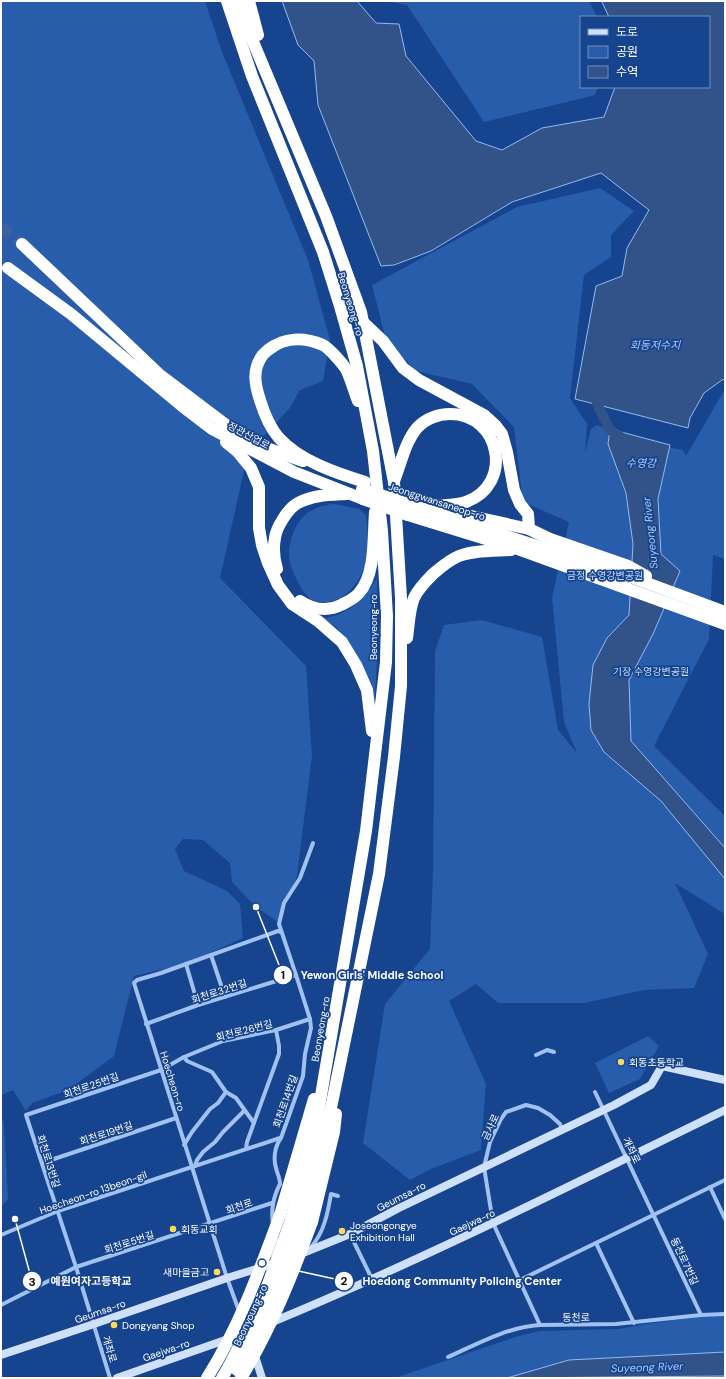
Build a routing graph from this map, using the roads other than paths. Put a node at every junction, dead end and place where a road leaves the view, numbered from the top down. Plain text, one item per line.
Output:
1 (223, 1) edge
2 (227, 1) edge
3 (239, 1) edge
4 (248, 1) edge
5 (242, 48) junction
6 (271, 83) junction
7 (22, 244) tunnel mouth
8 (8, 268) dead end
9 (363, 322) junction
10 (212, 429) junction
11 (370, 432) junction
12 (258, 446) junction
13 (334, 472) junction
14 (394, 482) junction
15 (367, 489) junction
16 (350, 494) junction
17 (408, 505) junction
18 (436, 506) junction
19 (529, 529) junction
20 (520, 546) junction
21 (682, 596) junction
22 (725, 618) edge
23 (401, 686) junction
24 (375, 753) junction
25 (313, 843) dead end
26 (281, 932) junction
27 (211, 955) junction
28 (186, 964) junction
29 (296, 975) junction
30 (225, 997) junction
31 (198, 1005) junction
32 (310, 1019) junction
33 (146, 1024) junction
34 (276, 1030) junction
35 (554, 1052) dead end
36 (343, 1054) junction
37 (536, 1055) dead end
38 (184, 1057) junction
39 (161, 1070) junction
40 (725, 1080) edge
41 (226, 1092) junction
42 (595, 1092) dead end
43 (603, 1109) junction
44 (725, 1110) edge
45 (244, 1111) junction
46 (26, 1115) joint
47 (176, 1118) junction
48 (254, 1123) junction
49 (562, 1129) junction
50 (281, 1138) junction
51 (184, 1145) junction
52 (246, 1149) junction
53 (627, 1158) junction
54 (42, 1163) junction
55 (193, 1166) junction
56 (484, 1167) junction
57 (725, 1180) edge
58 (710, 1187) junction
59 (338, 1196) dead end
60 (272, 1203) junction
61 (58, 1211) junction
62 (654, 1214) junction
63 (286, 1218) junction
64 (725, 1219) edge
65 (493, 1223) junction
66 (210, 1224) junction
67 (350, 1234) junction
68 (1, 1236) edge
69 (277, 1242) junction
70 (596, 1243) junction
71 (307, 1252) junction
72 (269, 1264) junction
73 (76, 1267) junction
74 (227, 1278) junction
75 (372, 1280) junction
76 (520, 1280) junction
77 (1, 1305) edge
78 (725, 1314) edge
79 (701, 1315) junction
80 (242, 1318) dead end
81 (634, 1322) junction
82 (94, 1324) junction
83 (540, 1325) junction
84 (246, 1329) junction
85 (222, 1342) junction
86 (253, 1351) junction
87 (1, 1355) edge
88 (448, 1357) dead end
89 (235, 1373) edge
90 (110, 1378) edge
91 (117, 1378) edge
92 (207, 1378) edge
93 (222, 1378) edge
94 (262, 1378) edge

1 - 5 highway, Beonyeong-ro
2 - 5 highway, Beonyeong-ro
3 - 6 highway, Beonyeong-ro
4 - 6 highway, Beonyeong-ro
5 - 11 highway, Beonyeong-ro
6 - 9 highway, Beonyeong-ro
7 - 12 highway
8 - 10 highway, 정관산업로
9 - 14 highway, Beonyeong-ro
9 - 19 highway
10 - 16 highway, 정관산업로
10 - 24 highway
11 - 13 highway
11 - 15 highway, Beonyeong-ro
12 - 13 highway
12 - 15 highway
13 - 15 highway
14 - 18 highway
14 - 23 highway, Beonyeong-ro
15 - 16 highway, 정관산업로
15 - 16 highway
15 - 17 highway, bridge
15 - 17 highway
15 - 24 highway, Beonyeong-ro
17 - 18 highway
17 - 20 highway
18 - 19 highway
19 - 21 highway
20 - 21 highway
20 - 22 highway
20 - 23 highway
21 - 22 highway
23 - 36 highway, Beonyeong-ro
24 - 63 highway, Beonyeong-ro
25 - 26 street, 회천로14번길
26 - 27 street, Hoecheon-ro
26 - 29 street, 회천로14번길
27 - 28 street, Hoecheon-ro
27 - 30 street
28 - 31 street
28 - 33 street, Hoecheon-ro
29 - 30 street, 회천로32번길
29 - 32 street, 회천로14번길
30 - 31 street, 회천로32번길
31 - 33 street, 회천로32번길
32 - 34 street, 회천로26번길
32 - 50 street, 회천로14번길
33 - 39 street, Hoecheon-ro
34 - 38 street, 회천로26번길
34 - 48 street
35 - 37 street
36 - 63 highway, Beonyeong-ro
36 - 89 highway, bridge
38 - 39 street, 회천로26번길
38 - 41 street
39 - 46 street, 회천로25번길
39 - 47 street, Hoecheon-ro
40 - 43 main road, Geumsa-ro
41 - 45 street
41 - 51 street
42 - 43 street, 개좌로
43 - 49 main road, Geumsa-ro
43 - 53 street, 개좌로
44 - 53 main road, Gaejwa-ro
45 - 48 street
45 - 55 street
46 - 54 street, 회천로13번길
47 - 51 street, Hoecheon-ro
47 - 54 street, 회천로19번길
48 - 52 street
49 - 56 main road, Geumsa-ro
49 - 56 street, 금사로
50 - 52 street, 회천로14번길
50 - 60 street, 회천로14번길
51 - 55 street, Hoecheon-ro
52 - 55 street, 회천로14번길
53 - 62 street, 개좌로
53 - 65 main road, Gaejwa-ro
54 - 61 street, 회천로13번길
55 - 61 street, Hoecheon-ro 13beon-gil
55 - 66 street, Hoecheon-ro
56 - 65 street
56 - 67 main road, Geumsa-ro
57 - 58 street
58 - 62 street
58 - 64 street
59 - 71 street
60 - 63 street, 회천로14번길
60 - 66 street, 회천로
61 - 68 street, Hoecheon-ro 13beon-gil
61 - 73 street
62 - 70 street
62 - 79 street, 동천로7번길
63 - 69 street, 회천로14번길
63 - 89 highway, Beonyoung-ro, bridge
63 - 92 highway, bridge
65 - 75 main road, Gaejwa-ro
65 - 76 street
66 - 73 street, 회천로5번길
66 - 74 street, Hoecheon-ro
67 - 71 main road, Geumsa-ro
67 - 75 street
69 - 71 street
69 - 72 street
70 - 76 street
70 - 81 street
71 - 72 main road, Geumsa-ro
72 - 74 main road, Geumsa-ro
73 - 77 street, 회천로5번길
73 - 82 street
74 - 80 street, Hoecheon-ro
74 - 82 main road, Geumsa-ro
75 - 84 main road, Gaejwa-ro
76 - 83 street
78 - 79 street, 동천로
79 - 81 street, 동천로
81 - 83 street, 동천로
82 - 87 main road, Geumsa-ro
82 - 90 street, 개좌로
83 - 88 street, 동천로
84 - 85 main road, Gaejwa-ro
84 - 86 main road
85 - 86 main road
85 - 91 main road, Gaejwa-ro
86 - 94 main road
89 - 93 highway

